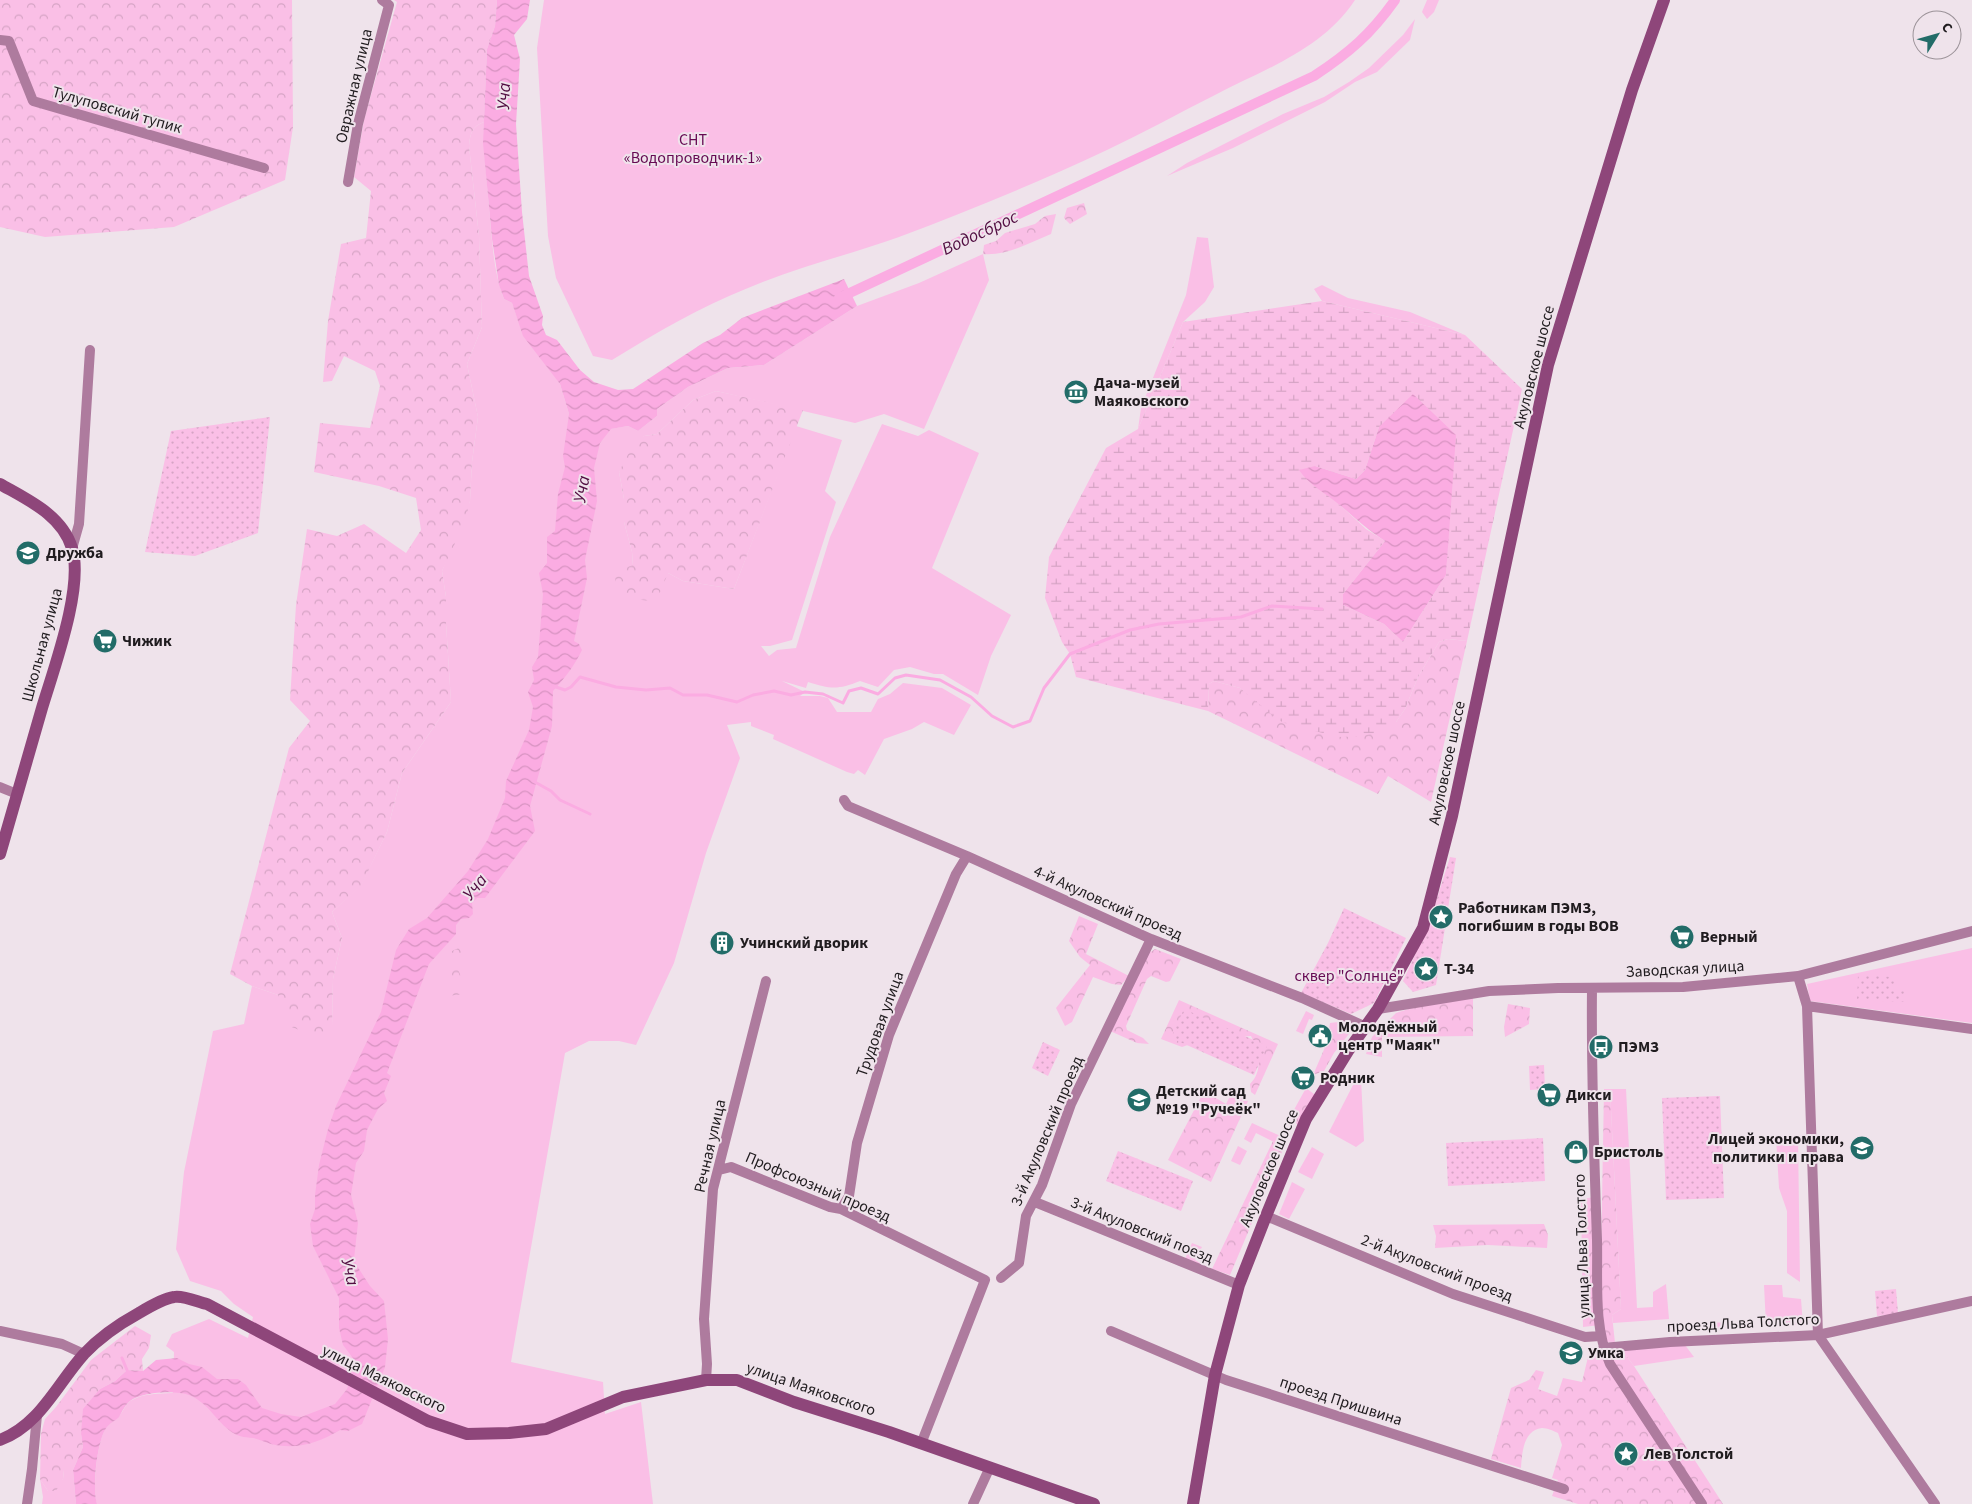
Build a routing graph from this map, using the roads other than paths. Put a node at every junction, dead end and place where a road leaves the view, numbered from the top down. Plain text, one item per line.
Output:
1 (382, 0) edge
2 (1664, 0) edge
3 (0, 40) edge
4 (264, 168) dead end
5 (348, 182) dead end
6 (90, 350) dead end
7 (0, 484) edge
8 (72, 549) junction
9 (0, 787) edge
10 (17, 794) junction
11 (844, 800) dead end
12 (0, 854) edge
13 (967, 856) junction
14 (1972, 931) edge
15 (1150, 938) junction
16 (1798, 976) junction
17 (766, 981) dead end
18 (1592, 988) junction
19 (1807, 1006) junction
20 (1378, 1009) junction
21 (1364, 1026) junction
22 (1972, 1029) edge
23 (719, 1170) junction
24 (1035, 1202) junction
25 (841, 1209) junction
26 (1266, 1216) junction
27 (1001, 1278) dead end
28 (1239, 1285) junction
29 (1972, 1301) edge
30 (0, 1331) edge
31 (1111, 1331) dead end
32 (1818, 1335) junction
33 (1600, 1336) junction
34 (1603, 1348) junction
35 (84, 1354) junction
36 (1215, 1374) junction
37 (706, 1380) junction
38 (37, 1415) junction
39 (0, 1440) edge
40 (921, 1444) junction
41 (990, 1467) junction
42 (1564, 1489) dead end
43 (27, 1504) edge
44 (974, 1504) edge
45 (1094, 1504) edge
46 (1193, 1504) edge
47 (1702, 1504) edge
48 (1935, 1504) edge

1 - 5 street, Овражная улица
2 - 20 street, Акуловское шоссе
3 - 4 street, Тулуповский тупик
6 - 8 street, Школьная улица
7 - 8 street
8 - 10 street, Школьная улица
9 - 10 street
10 - 12 street, Школьная улица
11 - 13 street, 4-й Акуловский проезд
13 - 15 street, 4-й Акуловский проезд
13 - 25 street, Трудовая улица
14 - 16 street, Заводская улица
15 - 21 street, 4-й Акуловский проезд
15 - 24 street, 3-й Акуловский проезд
16 - 18 street, Заводская улица
16 - 19 street
17 - 23 street, Речная улица
18 - 20 street, Заводская улица
18 - 33 street, улица Льва Толстого
19 - 22 street
19 - 32 street
20 - 21 street, Акуловское шоссе
21 - 26 street, Акуловское шоссе
23 - 25 street, Профсоюзный проезд
23 - 37 street, Речная улица
24 - 27 street, 3-й Акуловский проезд
24 - 28 street, 3-й Акуловский поезд
25 - 40 street, Профсоюзный проезд
26 - 28 street, Акуловское шоссе
26 - 33 street, 2-й Акуловский проезд
28 - 36 street, Акуловское шоссе
29 - 32 street, проезд Льва Толстого
30 - 35 street
31 - 36 street, проезд Пришвина
32 - 34 street, проезд Льва Толстого
32 - 48 street
33 - 34 street, улица Льва Толстого
34 - 47 street, улица Льва Толстого
35 - 37 street, улица Маяковского
35 - 38 street, улица Маяковского
36 - 42 street, проезд Пришвина
36 - 46 street, Акуловское шоссе
37 - 40 street, улица Маяковского
38 - 39 street, улица Маяковского
38 - 43 street
40 - 41 street, улица Маяковского
41 - 44 street
41 - 45 street, улица Маяковского

